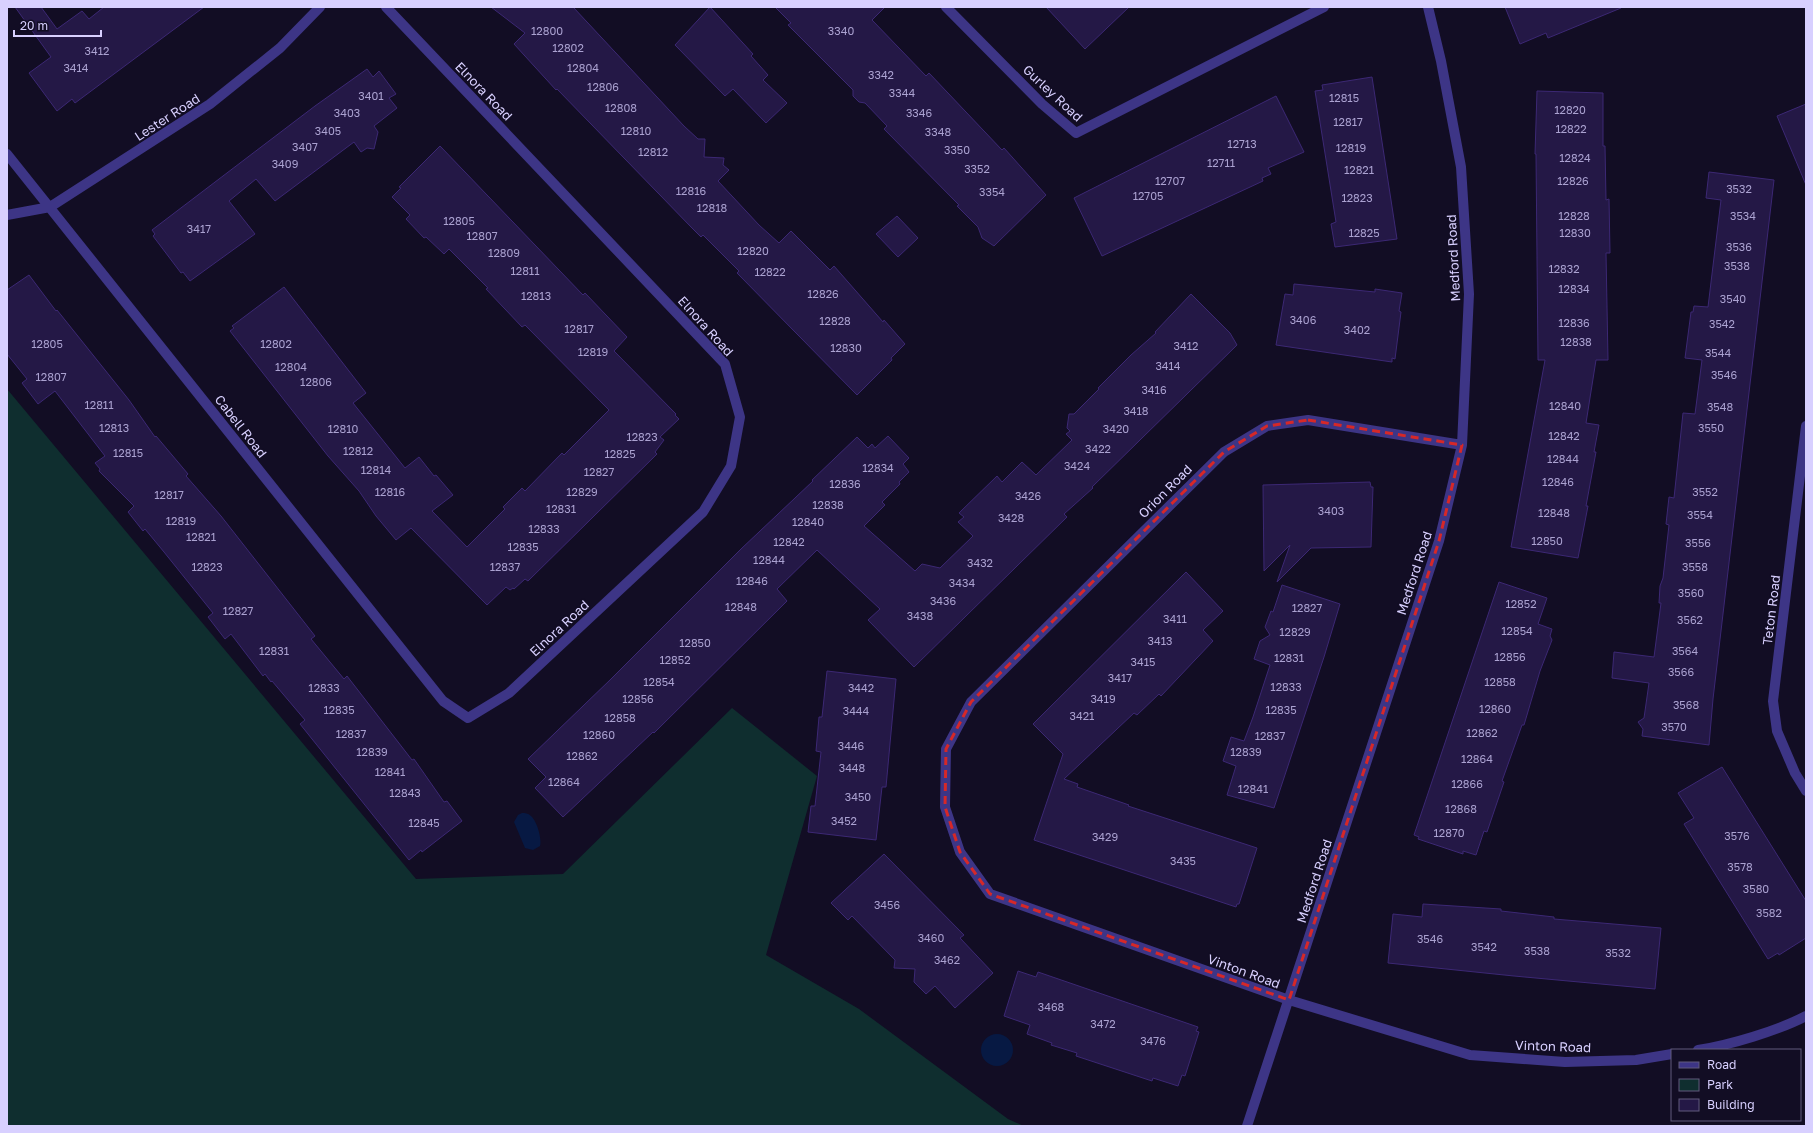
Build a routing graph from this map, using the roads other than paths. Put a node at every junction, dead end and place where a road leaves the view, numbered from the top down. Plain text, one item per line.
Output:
1 (320, 7) edge
2 (386, 7) edge
3 (946, 7) edge
4 (1324, 7) edge
5 (1428, 7) edge
6 (7, 154) edge
7 (50, 207) junction
8 (7, 215) edge
9 (1806, 426) edge
10 (1462, 445) junction
11 (458, 711) joint
12 (956, 730) joint
13 (1806, 790) edge
14 (1289, 1000) junction
15 (1806, 1016) edge
16 (1704, 1049) edge
17 (1671, 1054) edge
18 (1247, 1126) edge

1 - 7 street, Lester Road
2 - 11 street, Elnora Road
3 - 4 street, Gurley Road
5 - 10 street, Medford Road
6 - 7 street, Cabell Road
7 - 8 street, Lester Road
7 - 11 street, Cabell Road
9 - 13 street, Teton Road
10 - 12 street, Orion Road
10 - 14 street, Medford Road
12 - 14 street, Vinton Road
14 - 17 street, Vinton Road
14 - 18 street, Medford Road
15 - 16 street

